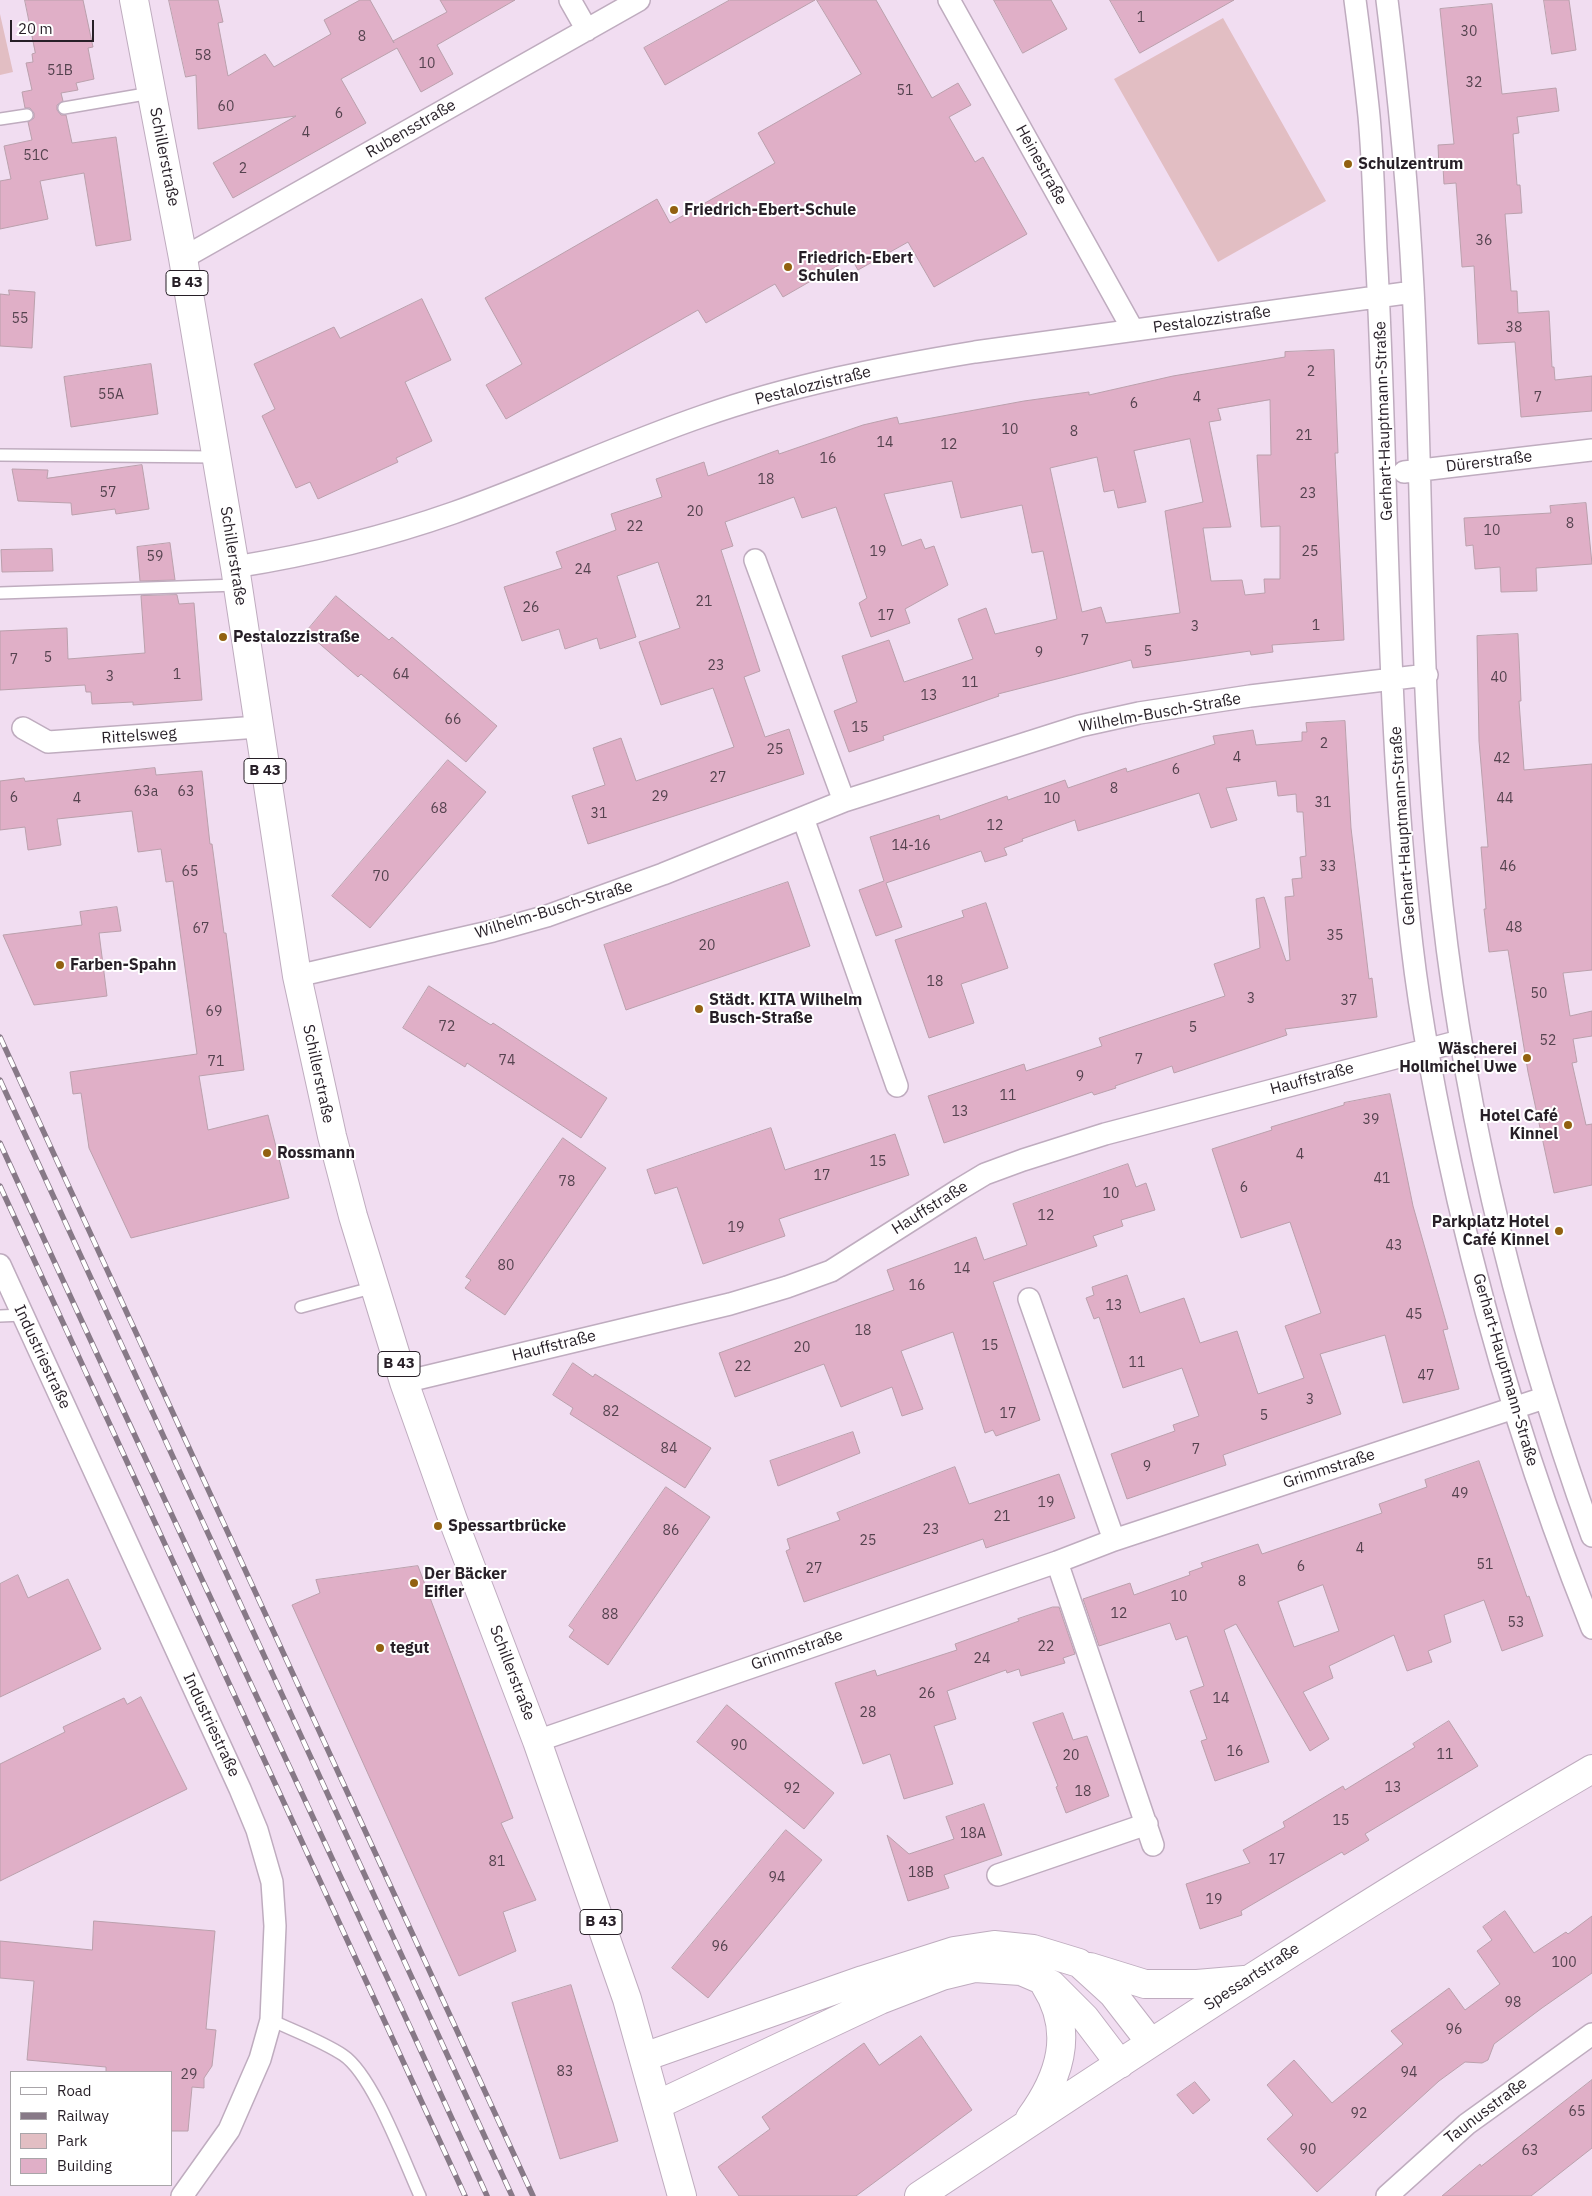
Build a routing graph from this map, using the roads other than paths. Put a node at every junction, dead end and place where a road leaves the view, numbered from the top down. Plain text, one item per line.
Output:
1 (134, 0) edge
2 (570, 0) edge
3 (639, 0) edge
4 (949, 0) edge
5 (1355, 0) edge
6 (1387, 0) edge
7 (587, 30) junction
8 (152, 92) junction
9 (64, 108) dead end
10 (27, 115) dead end
11 (0, 119) edge
12 (183, 258) junction
13 (1413, 292) junction
14 (1379, 297) junction
15 (1133, 330) junction
16 (1592, 450) edge
17 (0, 455) edge
18 (216, 457) junction
19 (1418, 470) junction
20 (1386, 474) junction
21 (755, 560) dead end
22 (236, 576) junction
23 (0, 593) edge
24 (1427, 675) junction
25 (1393, 678) junction
26 (258, 727) junction
27 (23, 728) dead end
28 (844, 801) junction
29 (803, 818) junction
30 (297, 976) junction
31 (1460, 1040) junction
32 (1426, 1049) junction
33 (897, 1086) dead end
34 (0, 1265) edge
35 (374, 1287) junction
36 (1030, 1299) dead end
37 (301, 1307) dead end
38 (23, 1315) junction
39 (0, 1316) edge
40 (404, 1382) junction
41 (1544, 1398) junction
42 (1513, 1409) junction
43 (1592, 1536) edge
44 (1114, 1540) junction
45 (1058, 1562) junction
46 (1592, 1628) edge
47 (538, 1741) junction
48 (1592, 1769) edge
49 (1147, 1824) junction
50 (1152, 1845) dead end
51 (998, 1875) dead end
52 (1079, 1963) junction
53 (1036, 1976) junction
54 (1248, 1980) junction
55 (271, 2020) junction
56 (1592, 2034) edge
57 (1151, 2043) junction
58 (644, 2057) junction
59 (1120, 2064) junction
60 (657, 2105) junction
61 (1022, 2129) junction
62 (923, 2193) edge
63 (182, 2196) edge
64 (420, 2196) edge
65 (682, 2196) edge
66 (1387, 2196) edge

1 - 8 main road, Schillerstraße / B 43
2 - 7 street
3 - 7 street, Rubensstraße
4 - 15 street, Heinestraße
5 - 14 street, Gerhart-Hauptmann-Straße
6 - 13 street, Gerhart-Hauptmann-Straße
7 - 12 street, Rubensstraße
8 - 9 lane, Schillerstraße
8 - 12 main road, Schillerstraße / B 43
10 - 11 lane
12 - 18 main road, Schillerstraße / B 43
13 - 14 street, Pestalozzistraße
13 - 19 street, Gerhart-Hauptmann-Straße
14 - 15 street, Pestalozzistraße
14 - 20 street, Gerhart-Hauptmann-Straße
15 - 22 street, Pestalozzistraße
16 - 19 street, Dürerstraße
17 - 18 lane
18 - 22 main road, Schillerstraße / B 43
19 - 20 street, Dürerstraße
19 - 24 street, Gerhart-Hauptmann-Straße
20 - 25 street, Gerhart-Hauptmann-Straße
21 - 28 street
22 - 23 lane
22 - 26 main road, Schillerstraße / B 43
24 - 25 street, Wilhelm-Busch-Straße
24 - 31 street, Gerhart-Hauptmann-Straße
25 - 28 street, Wilhelm-Busch-Straße
25 - 32 street, Gerhart-Hauptmann-Straße
26 - 27 street, Rittelsweg
26 - 30 main road, Schillerstraße / B 43
28 - 29 street, Wilhelm-Busch-Straße
29 - 30 street, Wilhelm-Busch-Straße
29 - 33 street
30 - 35 main road, Schillerstraße / B 43
31 - 32 street, Hauffstraße
31 - 41 street, Gerhart-Hauptmann-Straße
32 - 40 street, Hauffstraße
32 - 42 street, Gerhart-Hauptmann-Straße
34 - 38 street, Industriestraße
35 - 37 lane
35 - 40 main road, Schillerstraße / B 43
36 - 44 street
38 - 39 lane
38 - 55 street, Industriestraße
40 - 47 main road, Schillerstraße / B 43
41 - 42 street, Grimmstraße
41 - 43 street, Gerhart-Hauptmann-Straße
42 - 44 street, Grimmstraße
42 - 46 street, Gerhart-Hauptmann-Straße
44 - 45 street, Grimmstraße
45 - 47 street, Grimmstraße
45 - 49 street
47 - 58 main road, Schillerstraße / B 43
48 - 54 main road, Spessartstraße
49 - 50 street
49 - 51 street
52 - 54 main road
52 - 57 main road
52 - 58 main road
53 - 59 main road
53 - 60 main road
53 - 61 main road
54 - 57 main road, Spessartstraße
55 - 63 street, Industriestraße
55 - 64 lane
56 - 66 street, Taunusstraße
57 - 59 main road, Spessartstraße
58 - 60 main road, Schillerstraße / B 43
59 - 61 main road, Spessartstraße
60 - 65 main road, B 43
61 - 62 main road, Spessartstraße

